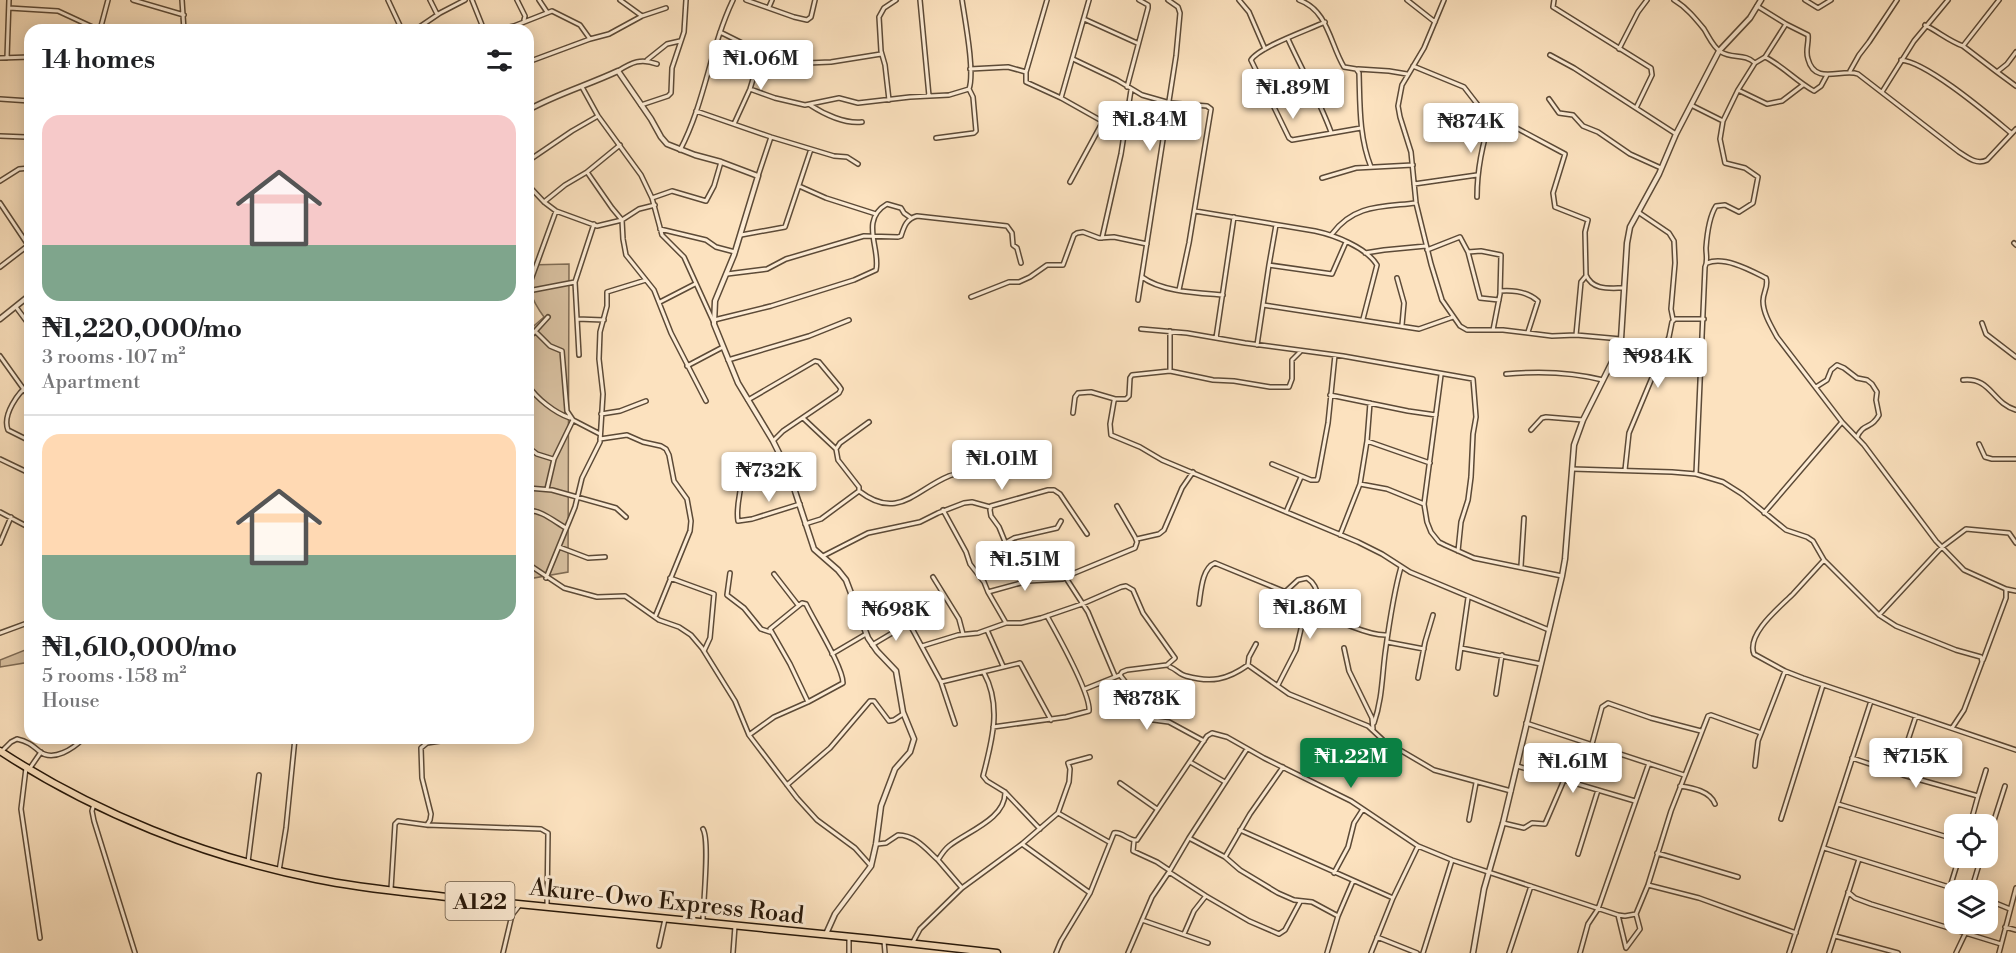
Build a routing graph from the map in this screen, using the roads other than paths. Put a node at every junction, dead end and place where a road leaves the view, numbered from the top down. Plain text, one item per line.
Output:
1 (9, 0) edge
2 (108, 0) edge
3 (133, 0) edge
4 (182, 0) edge
5 (388, 0) edge
6 (430, 0) edge
7 (465, 0) edge
8 (472, 0) edge
9 (517, 0) edge
10 (539, 0) edge
11 (621, 0) edge
12 (686, 0) edge
13 (733, 0) edge
14 (746, 0) edge
15 (772, 0) edge
16 (815, 0) edge
17 (896, 0) edge
18 (920, 0) edge
19 (962, 0) edge
20 (1047, 0) edge
21 (1089, 0) edge
22 (1139, 0) edge
23 (1168, 0) edge
24 (1239, 0) edge
25 (1299, 0) edge
26 (1407, 0) edge
27 (1444, 0) edge
28 (1554, 0) edge
29 (1647, 0) edge
30 (1674, 0) edge
31 (1761, 0) edge
32 (1805, 0) edge
33 (1831, 0) edge
34 (1897, 0) edge
35 (1948, 0) edge
36 (1999, 0) edge
37 (1756, 5) junction
38 (9, 8) junction
39 (666, 8) dead end
40 (769, 8) junction
41 (547, 12) junction
42 (437, 14) junction
43 (184, 15) junction
44 (642, 16) junction
45 (1084, 19) junction
46 (524, 20) junction
47 (1325, 22) junction
48 (1435, 22) junction
49 (86, 24) edge
50 (101, 24) edge
51 (184, 24) edge
52 (399, 24) edge
53 (423, 24) edge
54 (482, 24) edge
55 (517, 24) edge
56 (1786, 24) junction
57 (1925, 25) junction
58 (720, 32) junction
59 (1288, 38) junction
60 (590, 39) junction
61 (680, 41) junction
62 (1138, 43) junction
63 (1963, 46) junction
64 (1265, 49) junction
65 (1619, 49) junction
66 (762, 50) junction
67 (1719, 51) junction
68 (2016, 52) edge
69 (882, 54) junction
70 (1550, 55) dead end
71 (24, 57) edge
72 (1765, 57) junction
73 (0, 58) edge
74 (7, 58) junction
75 (1073, 59) junction
76 (534, 60) edge
77 (646, 60) junction
78 (1901, 60) junction
79 (1755, 63) junction
80 (657, 64) dead end
81 (1413, 66) junction
82 (970, 69) junction
83 (1356, 69) junction
84 (618, 71) junction
85 (1026, 72) junction
86 (1850, 72) junction
87 (1997, 72) junction
88 (1407, 74) junction
89 (1827, 75) junction
90 (1803, 85) junction
91 (2016, 86) edge
92 (582, 87) junction
93 (1127, 87) junction
94 (750, 89) junction
95 (969, 89) junction
96 (1131, 90) junction
97 (1738, 90) junction
98 (1882, 92) junction
99 (929, 96) junction
100 (1061, 98) junction
101 (0, 99) edge
102 (1549, 99) dead end
103 (889, 100) junction
104 (24, 101) edge
105 (1170, 103) junction
106 (641, 105) junction
107 (810, 105) junction
108 (1691, 105) junction
109 (534, 107) edge
110 (1636, 108) junction
111 (696, 111) junction
112 (598, 116) junction
113 (1492, 116) junction
114 (1723, 121) junction
115 (862, 122) dead end
116 (1102, 123) junction
117 (734, 124) junction
118 (1361, 128) junction
119 (2016, 129) edge
120 (1331, 132) junction
121 (1125, 134) junction
122 (1676, 134) junction
123 (2012, 134) junction
124 (0, 136) edge
125 (24, 137) edge
126 (771, 137) junction
127 (936, 138) dead end
128 (621, 146) junction
129 (811, 148) junction
130 (680, 150) junction
131 (534, 157) edge
132 (721, 162) junction
133 (858, 164) dead end
134 (1413, 165) junction
135 (1371, 167) junction
136 (1662, 168) junction
137 (24, 169) edge
138 (587, 172) junction
139 (1477, 175) junction
140 (758, 176) junction
141 (1322, 178) dead end
142 (0, 181) edge
143 (1070, 182) dead end
144 (1414, 184) junction
145 (799, 186) junction
146 (534, 194) edge
147 (1477, 197) dead end
148 (652, 198) junction
149 (544, 202) junction
150 (0, 203) edge
151 (1416, 203) junction
152 (655, 206) junction
153 (556, 211) junction
154 (1194, 211) junction
155 (1638, 212) junction
156 (877, 214) junction
157 (1234, 217) junction
158 (911, 218) junction
159 (622, 220) junction
160 (594, 224) junction
161 (1276, 225) junction
162 (660, 229) junction
163 (1332, 234) junction
164 (741, 235) junction
165 (872, 235) junction
166 (24, 238) edge
167 (1102, 238) junction
168 (1347, 241) junction
169 (1146, 244) junction
170 (1427, 248) junction
171 (24, 249) edge
172 (735, 252) junction
173 (1468, 252) junction
174 (1365, 253) junction
175 (1021, 263) dead end
176 (1707, 263) junction
177 (1269, 265) junction
178 (0, 267) edge
179 (534, 272) edge
180 (727, 274) junction
181 (1586, 275) junction
182 (1142, 277) junction
183 (1397, 278) dead end
184 (646, 280) junction
185 (574, 282) junction
186 (695, 284) junction
187 (534, 288) edge
188 (1625, 288) junction
189 (1179, 290) junction
190 (1500, 291) junction
191 (1223, 295) junction
192 (971, 297) dead end
193 (1138, 300) dead end
194 (1499, 300) junction
195 (24, 301) edge
196 (660, 302) junction
197 (1263, 305) junction
198 (16, 307) junction
199 (548, 317) dead end
200 (1453, 317) junction
201 (24, 318) edge
202 (0, 319) edge
203 (577, 319) junction
204 (1363, 319) junction
205 (1673, 319) junction
206 (604, 320) junction
207 (849, 320) dead end
208 (1704, 320) junction
209 (714, 322) junction
210 (1982, 323) dead end
211 (1402, 325) junction
212 (1141, 328) dead end
213 (1493, 330) junction
214 (535, 331) joint
215 (1170, 331) junction
216 (1528, 333) junction
217 (1576, 334) junction
218 (1216, 338) junction
219 (1621, 339) junction
220 (1257, 345) junction
221 (723, 347) junction
222 (1618, 350) junction
223 (1301, 351) junction
224 (579, 355) dead end
225 (1335, 355) junction
226 (0, 356) edge
227 (2016, 357) edge
228 (728, 360) junction
229 (1656, 365) junction
230 (687, 366) junction
231 (1170, 371) junction
232 (1441, 374) junction
233 (1506, 374) dead end
234 (1603, 380) junction
235 (1963, 380) dead end
236 (1816, 387) junction
237 (23, 389) joint
238 (534, 395) edge
239 (1330, 395) junction
240 (1115, 399) junction
241 (748, 400) junction
242 (646, 401) dead end
243 (706, 401) dead end
244 (1370, 403) junction
245 (2016, 411) edge
246 (1073, 412) dead end
247 (601, 414) junction
248 (1436, 415) junction
249 (803, 418) junction
250 (572, 419) junction
251 (1583, 420) junction
252 (869, 422) dead end
253 (1842, 422) junction
254 (1531, 430) dead end
255 (600, 437) junction
256 (1857, 437) junction
257 (24, 438) edge
258 (773, 441) junction
259 (1367, 441) junction
260 (1979, 444) dead end
261 (836, 449) junction
262 (534, 451) edge
263 (0, 459) edge
264 (554, 459) junction
265 (2016, 459) edge
266 (1430, 463) junction
267 (1272, 464) dead end
268 (741, 468) dead end
269 (787, 469) junction
270 (996, 469) dead end
271 (1572, 469) junction
272 (1625, 470) junction
273 (24, 471) edge
274 (1193, 472) junction
275 (1696, 474) junction
276 (1301, 477) junction
277 (1360, 484) junction
278 (741, 486) junction
279 (534, 488) edge
280 (547, 489) junction
281 (859, 491) junction
282 (579, 498) junction
283 (800, 504) junction
284 (1424, 504) junction
285 (1117, 506) dead end
286 (990, 508) junction
287 (943, 510) junction
288 (0, 512) edge
289 (534, 512) edge
290 (1286, 512) junction
291 (1764, 513) junction
292 (11, 517) junction
293 (626, 517) dead end
294 (1524, 518) dead end
295 (1061, 521) dead end
296 (806, 524) junction
297 (24, 525) edge
298 (566, 528) junction
299 (1087, 534) dead end
300 (1340, 535) junction
301 (1136, 540) junction
302 (0, 543) edge
303 (1005, 543) junction
304 (2016, 543) edge
305 (559, 547) junction
306 (1942, 547) junction
307 (1458, 551) junction
308 (605, 557) dead end
309 (821, 557) junction
310 (1824, 560) junction
311 (1521, 566) junction
312 (1401, 567) junction
313 (534, 569) edge
314 (730, 573) dead end
315 (774, 574) dead end
316 (1562, 576) junction
317 (933, 577) dead end
318 (546, 578) junction
319 (670, 578) junction
320 (1066, 578) junction
321 (1028, 581) junction
322 (2006, 589) junction
323 (2016, 591) edge
324 (988, 592) junction
325 (1284, 592) junction
326 (898, 596) dead end
327 (1468, 598) junction
328 (1082, 603) junction
329 (1199, 604) dead end
330 (1312, 604) junction
331 (798, 605) junction
332 (1322, 607) junction
333 (1433, 615) dead end
334 (1879, 615) junction
335 (1047, 616) junction
336 (655, 617) junction
337 (909, 623) junction
338 (1006, 623) junction
339 (24, 624) edge
340 (987, 630) junction
341 (1549, 630) junction
342 (770, 632) junction
343 (0, 633) edge
344 (866, 634) junction
345 (963, 634) junction
346 (1388, 635) junction
347 (1387, 642) junction
348 (1256, 644) dead end
349 (872, 645) junction
350 (922, 646) junction
351 (1344, 648) dead end
352 (1461, 648) junction
353 (1424, 649) junction
354 (704, 651) junction
355 (832, 654) junction
356 (1502, 656) junction
357 (1982, 660) junction
358 (1541, 664) junction
359 (1248, 665) junction
360 (1003, 667) junction
361 (1170, 667) dead end
362 (1458, 668) dead end
363 (1785, 671) junction
364 (984, 673) junction
365 (1120, 675) junction
366 (1115, 676) junction
367 (1418, 678) dead end
368 (940, 682) junction
369 (1278, 685) junction
370 (1823, 685) junction
371 (1085, 689) junction
372 (1496, 694) dead end
373 (1871, 700) junction
374 (808, 702) junction
375 (903, 714) junction
376 (1916, 716) junction
377 (1052, 720) junction
378 (1374, 723) junction
379 (1526, 723) junction
380 (955, 724) dead end
381 (993, 727) junction
382 (1953, 728) junction
383 (1373, 729) junction
384 (1701, 731) junction
385 (1761, 733) junction
386 (749, 735) junction
387 (1383, 740) junction
388 (1204, 741) junction
389 (24, 742) edge
390 (30, 744) edge
391 (77, 744) edge
392 (294, 744) edge
393 (426, 744) edge
394 (1592, 744) junction
395 (1247, 749) junction
396 (2016, 750) edge
397 (1, 752) edge
398 (41, 752) junction
399 (1090, 757) dead end
400 (1852, 758) junction
401 (1190, 762) junction
402 (1366, 762) dead end
403 (1649, 763) junction
404 (1517, 766) junction
405 (1755, 766) dead end
406 (1283, 767) junction
407 (27, 769) junction
408 (1986, 770) dead end
409 (1897, 773) junction
410 (260, 775) dead end
411 (1685, 775) junction
412 (1564, 780) junction
413 (1226, 782) junction
414 (1120, 783) dead end
415 (1476, 783) junction
416 (787, 785) junction
417 (1680, 786) junction
418 (2005, 786) dead end
419 (1598, 790) junction
420 (1511, 791) junction
421 (1005, 792) junction
422 (1978, 796) junction
423 (1635, 801) junction
424 (94, 804) junction
425 (1715, 804) dead end
426 (1838, 804) junction
427 (1363, 808) junction
428 (1157, 809) junction
429 (1058, 813) junction
430 (1973, 814) edge
431 (1996, 814) edge
432 (1781, 819) dead end
433 (1468, 820) dead end
434 (1503, 824) junction
435 (427, 825) junction
436 (703, 829) dead end
437 (1040, 829) junction
438 (1240, 830) junction
439 (1944, 835) edge
440 (1189, 838) junction
441 (1134, 840) junction
442 (1109, 843) junction
443 (876, 844) junction
444 (1022, 844) junction
445 (1418, 846) junction
446 (1824, 848) junction
447 (1657, 853) junction
448 (1578, 854) dead end
449 (1225, 857) junction
450 (1859, 859) junction
451 (938, 860) junction
452 (1452, 860) junction
453 (248, 862) junction
454 (872, 866) junction
455 (279, 871) junction
456 (1170, 871) junction
457 (1335, 873) junction
458 (1488, 873) junction
459 (1738, 877) dead end
460 (1353, 881) junction
461 (1648, 885) junction
462 (1944, 885) edge
463 (1531, 886) junction
464 (962, 888) junction
465 (2016, 888) edge
466 (391, 891) junction
467 (1848, 892) junction
468 (1090, 893) junction
469 (1206, 896) junction
470 (1393, 898) junction
471 (1856, 898) junction
472 (1845, 901) junction
473 (1300, 902) junction
474 (505, 903) junction
475 (520, 904) junction
476 (1998, 904) edge
477 (547, 907) junction
478 (1598, 909) junction
479 (2010, 909) junction
480 (1636, 914) junction
481 (512, 915) junction
482 (1618, 915) junction
483 (1338, 916) junction
484 (665, 919) junction
485 (1142, 920) junction
486 (703, 923) junction
487 (1944, 925) edge
488 (735, 926) junction
489 (2005, 927) junction
490 (2016, 930) edge
491 (1796, 933) junction
492 (1184, 934) junction
493 (1965, 934) edge
494 (1972, 934) edge
495 (825, 935) junction
496 (1835, 936) junction
497 (849, 937) junction
498 (1377, 937) junction
499 (40, 938) dead end
500 (884, 941) junction
501 (1208, 943) dead end
502 (913, 944) junction
503 (2001, 944) junction
504 (659, 946) dead end
505 (1626, 948) junction
506 (973, 952) edge
507 (135, 953) edge
508 (503, 953) edge
509 (733, 953) edge
510 (849, 953) edge
511 (885, 953) edge
512 (997, 953) edge
513 (1056, 953) edge
514 (1128, 953) edge
515 (1328, 953) edge
516 (1371, 953) edge
517 (1417, 953) edge
518 (1423, 953) edge
519 (1473, 953) edge
520 (1509, 953) edge
521 (1580, 953) edge
522 (1625, 953) edge
523 (1790, 953) edge
524 (1829, 953) edge
525 (1898, 953) edge
526 (1956, 953) edge
527 (1999, 953) edge

1 - 38 street
2 - 50 street
3 - 43 street
4 - 43 street
5 - 52 street
6 - 42 street
7 - 42 street
8 - 54 street
9 - 46 street
10 - 41 street
11 - 44 street
12 - 61 street
13 - 58 street
14 - 40 street
15 - 40 street
16 - 40 street
17 - 69 street
18 - 99 street
19 - 82 street
20 - 85 street
21 - 45 street
22 - 62 street
23 - 105 street
24 - 64 street
25 - 47 street
26 - 48 street
27 - 48 street
28 - 65 street
29 - 65 street
30 - 67 street
31 - 37 street
32 - 33 street
34 - 86 street
35 - 57 street
36 - 63 street
37 - 56 street
37 - 67 street
38 - 49 street
38 - 74 street
39 - 44 street
41 - 46 street
41 - 60 street
42 - 53 street
43 - 51 street
44 - 60 street
45 - 62 street
45 - 75 street
46 - 55 street
47 - 59 street
47 - 83 street
48 - 81 street
56 - 72 street
56 - 89 street
57 - 63 street
57 - 78 street
58 - 66 street
58 - 111 street
59 - 64 street
59 - 120 street
60 - 76 street
61 - 77 street
61 - 106 street
62 - 93 street
63 - 87 street
64 - 120 street
65 - 110 street
66 - 69 street
66 - 94 street
67 - 79 street
67 - 108 street
68 - 87 street
69 - 103 street
70 - 110 street
71 - 74 street
72 - 79 street
72 - 90 street
73 - 74 street
75 - 93 street
75 - 100 street
77 - 80 street
77 - 84 street
78 - 98 street
78 - 123 street
79 - 97 street
81 - 88 street
81 - 113 street
82 - 85 street
82 - 95 street
83 - 88 street
83 - 118 street
84 - 92 street
84 - 106 street
85 - 100 street
86 - 89 street
86 - 98 street
87 - 91 street
88 - 134 street
89 - 90 street
90 - 97 street
92 - 109 street
92 - 112 street
93 - 96 street
94 - 107 street
94 - 117 street
95 - 99 street
95 - 127 street
96 - 105 street
96 - 121 street
97 - 114 street
98 - 123 street
99 - 103 street
100 - 116 street
101 - 104 street
102 - 136 street
103 - 107 street
105 - 154 street
105 - 169 street
106 - 130 street
107 - 115 street
108 - 114 street
108 - 122 street
110 - 122 street
111 - 117 street
111 - 130 street
112 - 128 street
112 - 131 street
113 - 139 street
113 - 181 street
114 - 176 street
116 - 121 street
116 - 143 street
117 - 126 street
118 - 120 street
118 - 135 street
119 - 123 street
121 - 167 street
122 - 136 street
124 - 125 street
126 - 129 street
126 - 140 street
128 - 138 street
128 - 148 street
129 - 133 street
129 - 145 street
130 - 132 street
132 - 140 street
132 - 148 street
134 - 135 street
134 - 144 street
135 - 141 street
136 - 155 street
137 - 142 street
138 - 149 street
138 - 159 street
139 - 144 street
139 - 147 street
140 - 164 street
144 - 151 street
145 - 156 street
145 - 164 street
146 - 149 street
148 - 152 street
149 - 153 street
150 - 166 street
151 - 163 street
151 - 170 street
152 - 159 street
152 - 162 street
153 - 160 street
153 - 179 street
154 - 157 street
154 - 189 street
155 - 188 street
155 - 205 street
156 - 158 street
156 - 165 street
157 - 161 street
157 - 191 street
158 - 165 street
158 - 175 street
159 - 160 street
159 - 184 street
160 - 185 street
161 - 163 street
161 - 177 street
162 - 172 street
162 - 186 street
163 - 168 street
164 - 172 street
165 - 180 street
165 - 209 street
167 - 169 street
167 - 192 street
168 - 174 street
168 - 177 street
169 - 182 street
170 - 173 street
170 - 174 street
170 - 200 street
171 - 178 street
172 - 180 street
173 - 190 street
173 - 194 street
174 - 204 street
176 - 208 street
176 - 236 street
177 - 197 street
180 - 209 street
181 - 188 street
181 - 217 street
182 - 189 street
182 - 193 street
183 - 211 street
184 - 196 street
184 - 206 street
185 - 187 street
185 - 203 street
186 - 196 street
186 - 209 street
188 - 219 street
189 - 191 street
190 - 194 street
190 - 216 street
191 - 218 street
194 - 213 street
195 - 198 street
196 - 230 street
197 - 204 street
197 - 220 street
198 - 201 street
198 - 202 street
199 - 214 street
200 - 211 street
200 - 213 street
203 - 206 street
203 - 224 street
204 - 211 street
205 - 208 street
205 - 229 street
206 - 247 street
207 - 228 street
208 - 275 street
209 - 221 street
210 - 227 street
212 - 215 street
213 - 216 street
214 - 250 street
215 - 218 street
215 - 231 street
216 - 217 street
217 - 219 street
218 - 220 street
219 - 222 street
220 - 223 street
221 - 228 street
221 - 230 street
222 - 229 street
222 - 234 street
223 - 225 street
223 - 231 street
225 - 232 street
225 - 239 street
226 - 237 street
228 - 241 street
229 - 272 street
230 - 243 street
231 - 240 street
232 - 248 street
232 - 307 street
233 - 234 street
234 - 251 street
235 - 245 street
236 - 253 street
236 - 256 street
237 - 257 street
238 - 250 street
239 - 244 street
239 - 276 street
240 - 246 street
240 - 274 street
241 - 249 street
241 - 258 street
242 - 247 street
244 - 248 street
244 - 259 street
247 - 255 street
248 - 266 street
249 - 258 street
249 - 261 street
250 - 255 street
250 - 264 street
251 - 254 street
251 - 271 street
252 - 261 street
253 - 256 street
253 - 291 street
255 - 282 street
255 - 319 street
256 - 306 street
258 - 269 street
259 - 266 street
259 - 277 street
260 - 265 street
261 - 281 street
262 - 264 street
263 - 273 street
264 - 280 street
266 - 284 street
267 - 276 street
268 - 278 street
269 - 278 street
269 - 283 street
270 - 281 street
271 - 272 street
271 - 316 street
272 - 275 street
274 - 290 street
274 - 301 street
275 - 291 street
276 - 290 street
277 - 284 street
277 - 300 street
278 - 283 street
279 - 280 street
280 - 282 street
281 - 296 street
282 - 293 street
282 - 298 street
283 - 296 street
284 - 307 street
285 - 301 street
286 - 287 street
286 - 299 street
286 - 303 street
287 - 309 street
287 - 324 street
288 - 292 street
289 - 298 street
290 - 300 street
291 - 310 street
292 - 297 street
292 - 302 street
294 - 311 street
295 - 303 street
296 - 309 street
298 - 305 street
300 - 312 street
301 - 320 street
303 - 321 street
304 - 306 street
305 - 308 street
305 - 318 street
306 - 322 street
306 - 334 street
307 - 311 street
309 - 344 street
310 - 334 street
310 - 363 street
311 - 316 street
312 - 327 street
312 - 346 street
313 - 318 street
314 - 342 street
315 - 331 street
316 - 341 street
317 - 345 street
318 - 336 street
319 - 336 street
319 - 354 street
320 - 321 street
320 - 328 street
321 - 324 street
322 - 323 street
322 - 357 street
324 - 338 street
325 - 329 street
325 - 330 street
325 - 332 street
326 - 337 street
327 - 341 street
327 - 352 street
328 - 335 street
328 - 365 street
328 - 366 street
330 - 332 street
330 - 369 street
331 - 342 street
331 - 355 street
332 - 346 street
333 - 353 street
334 - 357 street
335 - 338 street
335 - 371 street
336 - 354 street
337 - 349 street
337 - 350 street
338 - 340 street
339 - 343 street
340 - 345 street
340 - 360 street
341 - 358 street
342 - 374 street
344 - 349 street
344 - 355 street
345 - 350 street
346 - 347 street
347 - 353 street
347 - 378 street
348 - 359 street
349 - 375 street
350 - 368 street
351 - 378 street
352 - 356 street
352 - 362 street
353 - 367 street
354 - 386 street
355 - 374 street
356 - 358 street
356 - 372 street
357 - 382 street
358 - 379 street
359 - 361 street
359 - 369 street
360 - 364 street
360 - 377 street
363 - 370 street
363 - 385 street
364 - 368 street
364 - 381 street
365 - 366 street
365 - 388 street
366 - 371 street
368 - 380 street
369 - 383 street
370 - 373 street
370 - 432 street
371 - 377 street
373 - 376 street
373 - 400 street
374 - 386 street
375 - 416 street
375 - 443 street
376 - 382 street
376 - 409 street
377 - 381 street
378 - 383 street
379 - 394 street
379 - 404 street
381 - 421 street
382 - 396 street
383 - 387 street
384 - 385 street
384 - 394 street
384 - 411 street
385 - 405 street
386 - 416 street
387 - 402 street
387 - 415 street
388 - 395 street
388 - 401 street
389 - 397 street
390 - 398 street
391 - 398 street
392 - 455 street
393 - 435 street
394 - 403 street
395 - 406 street
395 - 413 street
397 - 407 highway, Akure-Owo Express Road / A122
398 - 407 street
399 - 429 street
400 - 409 street
400 - 426 street
401 - 413 street
401 - 428 street
403 - 411 street
403 - 423 street
404 - 412 street
404 - 420 street
406 - 427 street
406 - 438 street
407 - 424 highway, Akure-Owo Express Road / A122
407 - 499 street
408 - 422 street
409 - 422 street
410 - 453 street
411 - 417 street
412 - 419 street
412 - 434 street
413 - 440 street
414 - 428 street
415 - 420 street
415 - 433 street
416 - 454 street
417 - 425 street
417 - 447 street
418 - 431 street
419 - 423 street
419 - 448 street
420 - 434 street
421 - 437 street
421 - 451 street
422 - 430 street
423 - 478 street
424 - 453 highway, Akure-Owo Express Road / A122
424 - 507 street
426 - 439 street
426 - 446 street
427 - 445 street
427 - 457 street
428 - 441 street
429 - 437 street
429 - 442 street
434 - 458 street
435 - 466 street
435 - 477 street
436 - 486 street
437 - 444 street
438 - 449 street
438 - 457 street
440 - 449 street
440 - 456 street
441 - 442 street
441 - 456 street
442 - 468 street
443 - 451 street
443 - 454 street
444 - 464 street
444 - 468 street
445 - 452 street
445 - 470 street
446 - 450 street
446 - 491 street
447 - 459 street
447 - 461 street
449 - 473 street
450 - 462 street
450 - 467 street
451 - 464 street
452 - 458 street
452 - 518 street
453 - 455 highway, Akure-Owo Express Road / A122
454 - 495 street
455 - 466 highway, Akure-Owo Express Road / A122
456 - 469 street
456 - 485 street
457 - 460 street
458 - 463 street
458 - 519 street
460 - 470 street
460 - 483 street
461 - 480 street
461 - 491 street
463 - 478 street
463 - 520 street
464 - 502 street
465 - 479 street
466 - 474 highway, Akure-Owo Express Road / A122
467 - 471 street
467 - 472 street
468 - 513 street
469 - 473 street
469 - 492 street
470 - 498 street
471 - 472 street
471 - 487 street
472 - 496 street
473 - 483 street
474 - 475 highway, Akure-Owo Express Road / A122
474 - 481 street
475 - 477 highway, Akure-Owo Express Road / A122
475 - 481 street
476 - 479 street
477 - 484 highway, Akure-Owo Express Road / A122
478 - 482 street
478 - 521 street
479 - 489 street
480 - 482 street
480 - 505 street
481 - 508 street
482 - 505 street
483 - 515 street
484 - 486 highway, Akure-Owo Express Road / A122
484 - 504 street
485 - 492 street
485 - 514 street
486 - 488 highway, Akure-Owo Express Road / A122
488 - 495 highway, Akure-Owo Express Road / A122
488 - 509 street
489 - 490 street
489 - 503 street
491 - 523 street
492 - 501 street
493 - 526 street
494 - 503 street
495 - 497 highway, Akure-Owo Express Road / A122
496 - 524 street
496 - 525 street
497 - 500 highway, Akure-Owo Express Road / A122
497 - 510 street
498 - 516 street
498 - 517 street
500 - 502 highway, Akure-Owo Express Road / A122
500 - 511 street
502 - 506 highway, Akure-Owo Express Road / A122
503 - 527 street
505 - 522 street
506 - 512 highway, Akure-Owo Express Road / A122

